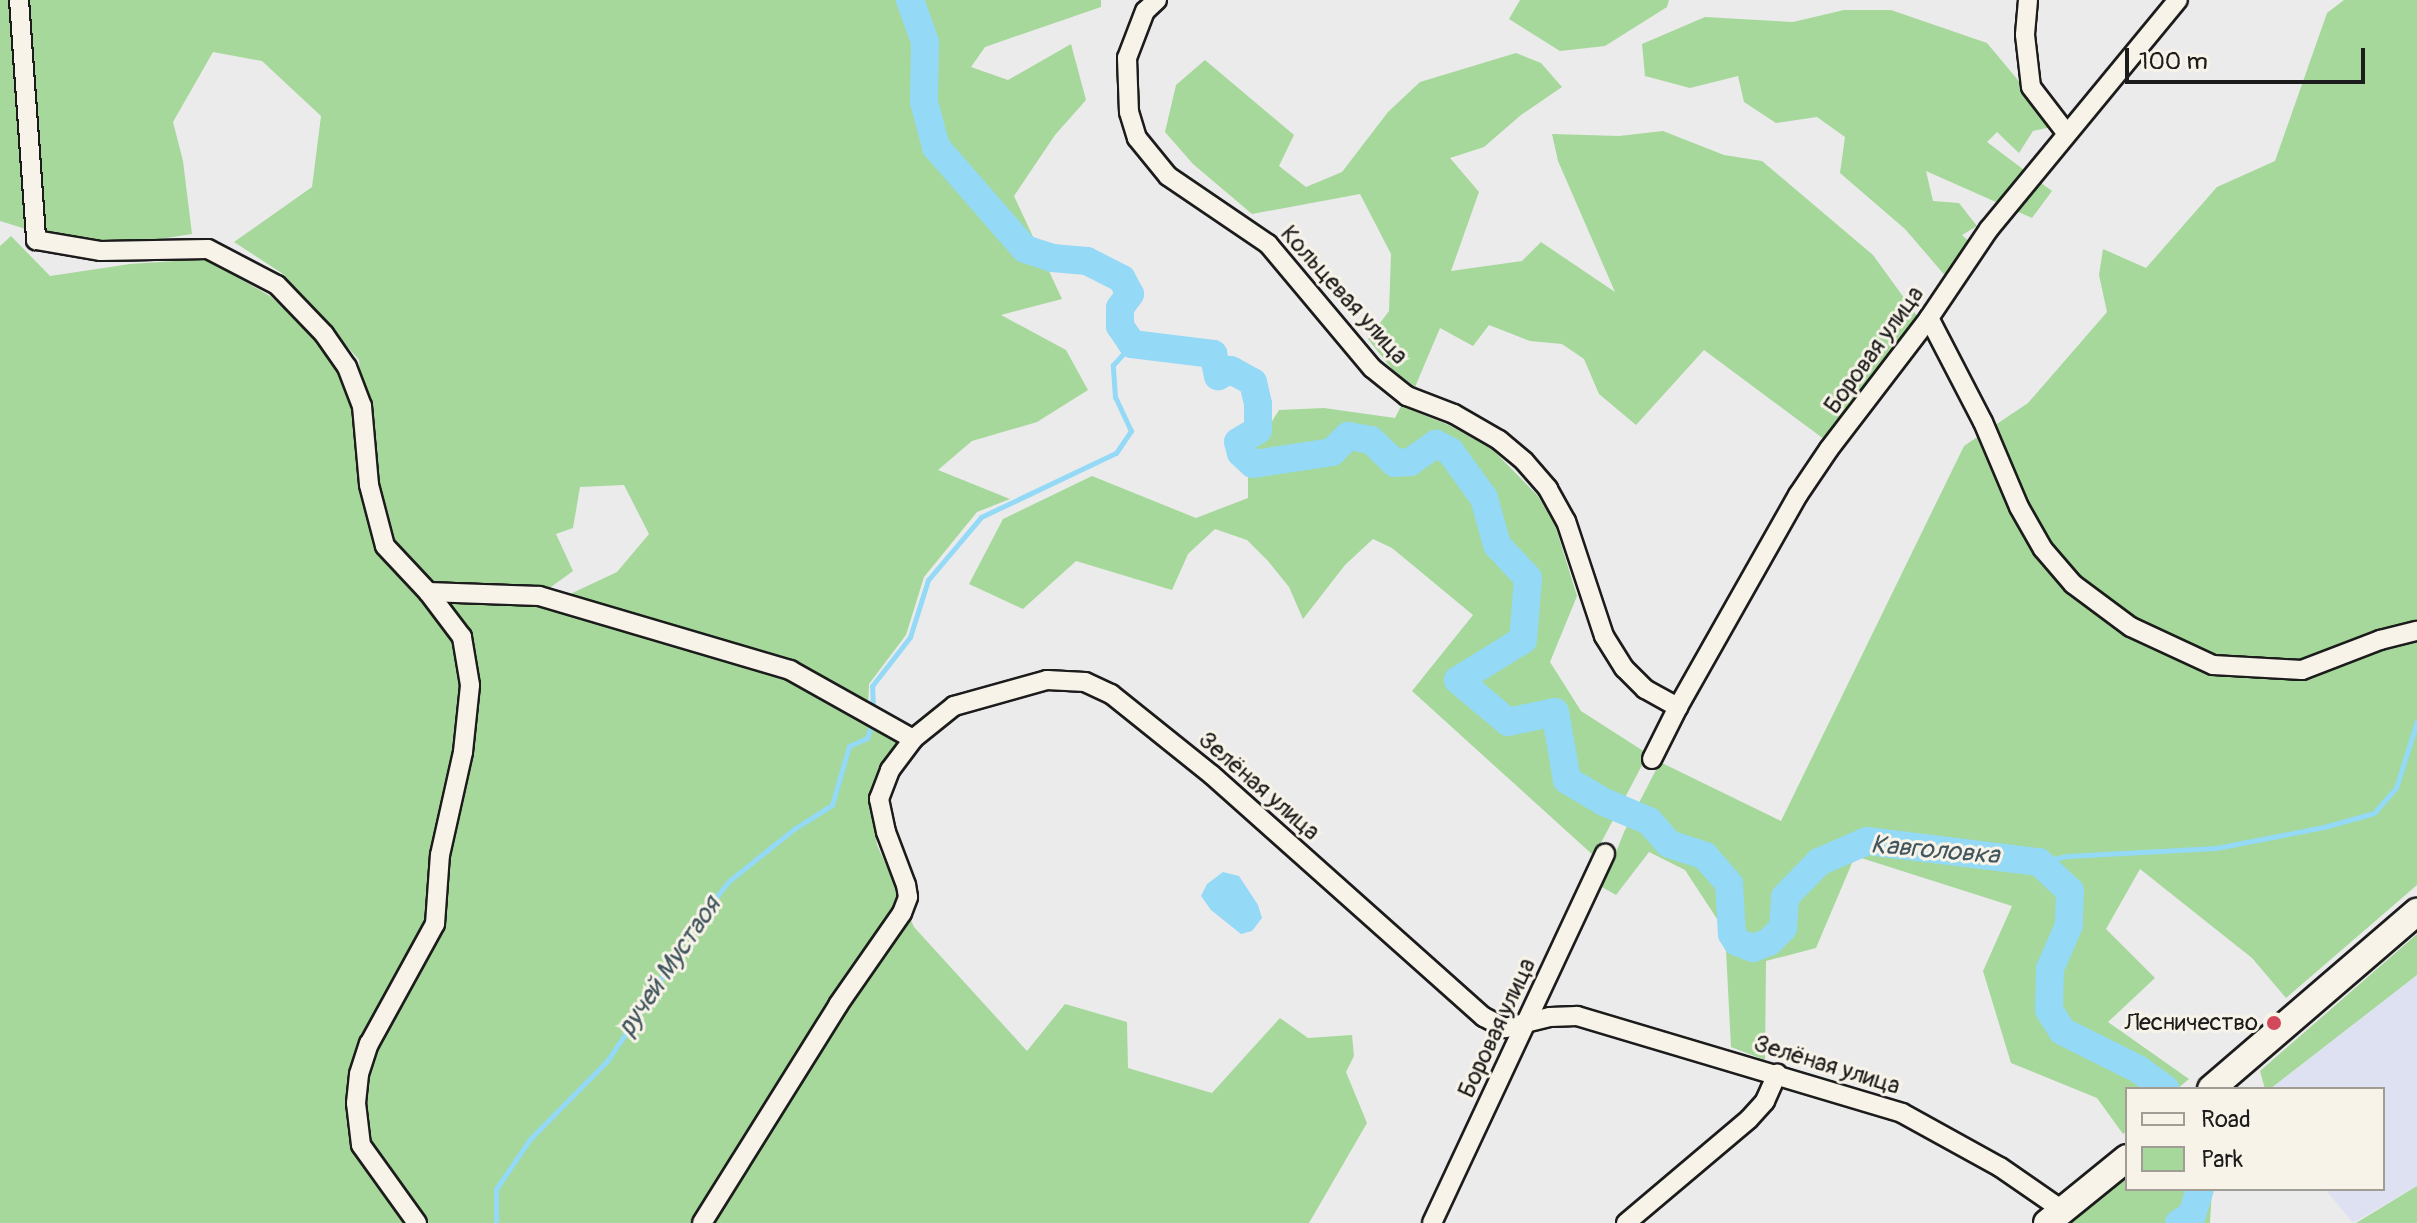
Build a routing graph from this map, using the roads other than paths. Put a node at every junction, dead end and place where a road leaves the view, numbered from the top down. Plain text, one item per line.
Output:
1 (19, 0) edge
2 (1157, 0) edge
3 (2028, 0) edge
4 (2178, 0) edge
5 (2067, 134) junction
6 (1929, 318) junction
7 (428, 592) junction
8 (2417, 631) edge
9 (1678, 707) junction
10 (913, 739) junction
11 (1652, 759) dead end
12 (1605, 854) dead end
13 (2417, 912) edge
14 (1525, 1025) junction
15 (1777, 1074) junction
16 (2213, 1087) edge
17 (2125, 1160) edge
18 (2054, 1216) edge
19 (417, 1223) edge
20 (702, 1223) edge
21 (1432, 1223) edge
22 (1626, 1223) edge

1 - 7 street
2 - 9 street, Кольцевая улица
3 - 5 street
4 - 5 street, Боровая улица
5 - 6 street, Боровая улица
6 - 8 street
6 - 9 street, Боровая улица
7 - 10 street
7 - 19 street
9 - 11 street, Боровая улица
10 - 14 street, Зелёная улица
10 - 20 street, Зелёная улица
12 - 14 street, Боровая улица
13 - 16 main road
14 - 15 street, Зелёная улица
14 - 21 street, Боровая улица
15 - 18 street, Зелёная улица
15 - 22 street
17 - 18 main road

